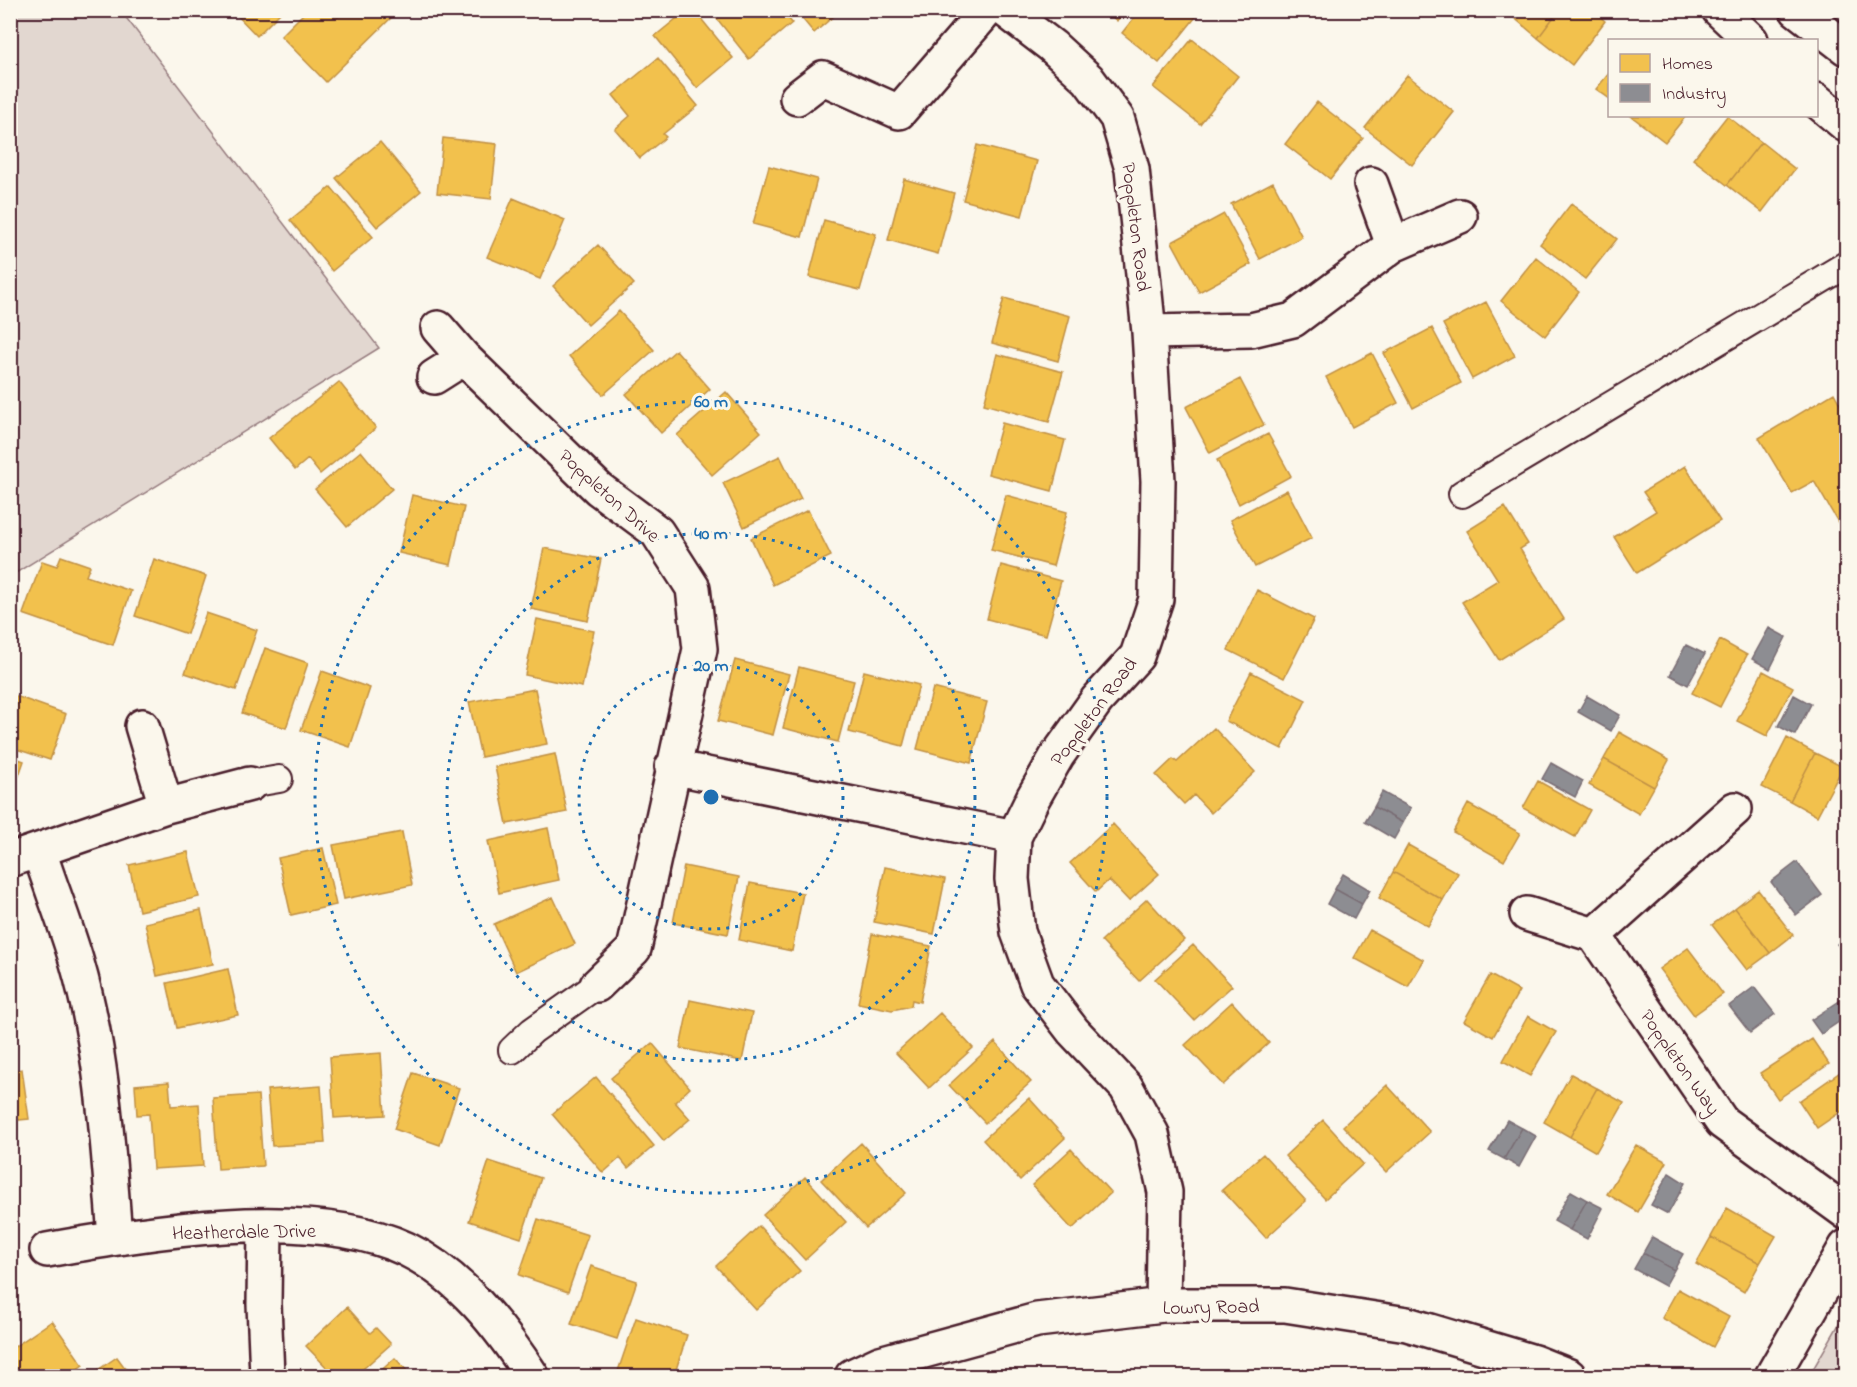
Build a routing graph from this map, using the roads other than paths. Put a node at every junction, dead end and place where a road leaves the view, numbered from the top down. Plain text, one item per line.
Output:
1 (987, 10) edge
2 (1005, 10) edge
3 (1719, 10) edge
4 (1797, 10) edge
5 (1750, 39) edge
6 (1846, 48) edge
7 (797, 98) dead end
8 (1818, 102) edge
9 (1846, 125) edge
10 (1371, 184) dead end
11 (1460, 216) dead end
12 (1393, 245) junction
13 (1846, 264) edge
14 (438, 328) dead end
15 (1149, 332) junction
16 (464, 358) junction
17 (434, 377) dead end
18 (1462, 494) dead end
19 (142, 726) dead end
20 (672, 767) junction
21 (265, 781) dead end
22 (166, 806) junction
23 (1735, 809) dead end
24 (1014, 837) junction
25 (25, 855) edge
26 (1527, 914) dead end
27 (1593, 935) junction
28 (597, 985) joint
29 (512, 1050) dead end
30 (1846, 1212) edge
31 (266, 1226) junction
32 (115, 1238) junction
33 (1846, 1247) edge
34 (47, 1250) dead end
35 (1163, 1305) junction
36 (873, 1372) edge
37 (267, 1377) edge
38 (532, 1377) edge
39 (1569, 1377) edge
40 (1772, 1377) edge

1 - 7 street
2 - 15 street, Poppleton Road
3 - 5 street
4 - 6 street
8 - 9 street
10 - 12 street
11 - 12 street
12 - 15 street
13 - 18 lane
14 - 16 street, Poppleton Drive
15 - 24 street, Poppleton Road
16 - 17 street
16 - 20 street, Poppleton Drive
19 - 22 street
20 - 24 street
20 - 28 street, Poppleton Drive
21 - 22 street
22 - 25 street
23 - 27 street
24 - 35 street, Poppleton Road
25 - 32 street
26 - 27 street
27 - 30 street, Poppleton Way
28 - 29 lane
31 - 32 street, Heatherdale Drive
31 - 37 street
31 - 38 street, Heatherdale Drive
32 - 34 street, Heatherdale Drive
33 - 40 street
35 - 36 street, Lowry Road
35 - 39 street, Lowry Road

